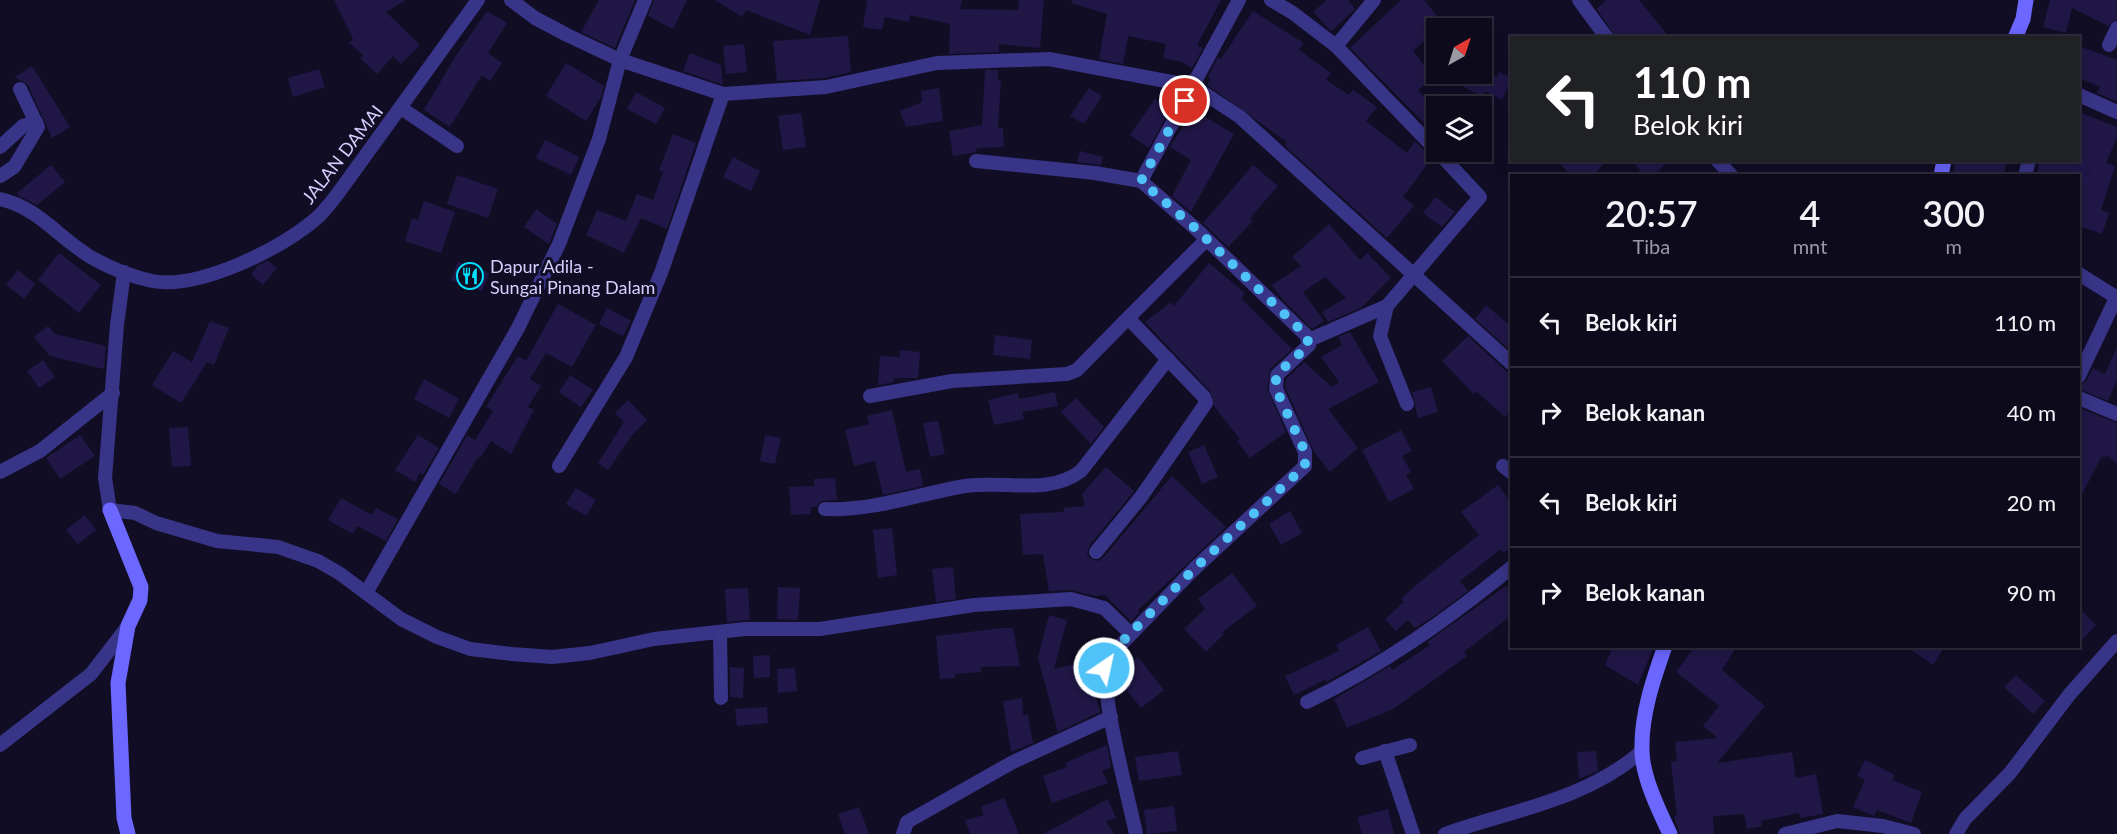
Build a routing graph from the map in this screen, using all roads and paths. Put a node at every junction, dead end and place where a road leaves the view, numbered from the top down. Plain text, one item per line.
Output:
1 (478, 0) edge
2 (511, 0) edge
3 (645, 0) edge
4 (1239, 0) edge
5 (1271, 0) edge
6 (1374, 0) edge
7 (1580, 0) edge
8 (2026, 0) edge
9 (2117, 28) edge
10 (1607, 36) edge
11 (2016, 36) edge
12 (2109, 45) dead end
13 (1336, 46) junction
14 (620, 60) junction
15 (1193, 86) junction
16 (20, 88) dead end
17 (723, 94) junction
18 (2080, 95) edge
19 (401, 108) junction
20 (2117, 112) edge
21 (36, 122) junction
22 (1426, 140) edge
23 (457, 146) dead end
24 (0, 147) edge
25 (976, 162) dead end
26 (1448, 162) edge
27 (1719, 162) edge
28 (1730, 174) edge
29 (0, 176) edge
30 (1141, 181) junction
31 (0, 199) edge
32 (1206, 240) junction
33 (124, 272) junction
34 (2080, 275) edge
35 (1415, 276) junction
36 (2117, 296) edge
37 (1387, 306) junction
38 (1128, 318) junction
39 (1308, 340) junction
40 (1168, 359) junction
41 (1510, 362) edge
42 (2080, 374) edge
43 (113, 393) junction
44 (870, 396) dead end
45 (2080, 398) edge
46 (1407, 404) dead end
47 (2117, 414) edge
48 (559, 466) dead end
49 (0, 472) edge
50 (825, 509) dead end
51 (110, 510) junction
52 (1096, 552) dead end
53 (1510, 569) edge
54 (366, 594) junction
55 (128, 626) junction
56 (720, 632) junction
57 (1131, 634) junction
58 (2117, 641) edge
59 (1664, 648) edge
60 (721, 698) dead end
61 (1307, 702) dead end
62 (1111, 717) junction
63 (0, 745) edge
64 (1410, 745) dead end
65 (1385, 751) junction
66 (1641, 752) junction
67 (1362, 758) dead end
68 (1132, 832) edge
69 (1460, 832) edge
70 (128, 834) edge
71 (903, 834) edge
72 (1413, 834) edge
73 (1445, 834) edge
74 (1670, 834) edge
75 (1785, 834) edge
76 (1914, 834) edge
77 (1956, 834) edge

1 - 19 street, JALAN DAMAI
2 - 14 street
3 - 14 street
4 - 15 street
5 - 13 street
6 - 13 street
7 - 10 street
8 - 11 street
9 - 12 street
13 - 22 street
14 - 17 street
14 - 54 street
15 - 17 street
15 - 30 street
15 - 35 street
16 - 21 street
17 - 48 street
18 - 20 street
19 - 23 street
19 - 33 street, JALAN DAMAI
21 - 24 street
21 - 29 street
25 - 30 street
26 - 35 street
27 - 28 street
30 - 32 street
31 - 33 street, JALAN DAMAI
32 - 38 street
32 - 39 street
33 - 43 street
34 - 36 street
35 - 37 street
35 - 41 street
36 - 42 street
37 - 39 street
37 - 46 street
38 - 40 street
38 - 44 street
39 - 57 street
40 - 50 street
40 - 52 street
43 - 49 street
43 - 51 street
45 - 47 street
51 - 54 street
51 - 55 street
53 - 61 street
54 - 56 street
55 - 63 street
55 - 70 street
56 - 57 street
56 - 60 street
57 - 62 street
58 - 77 street
59 - 66 street
62 - 68 street
62 - 71 street
64 - 65 street
65 - 67 street
65 - 72 street
66 - 69 street
66 - 74 street
69 - 73 street
75 - 76 street

